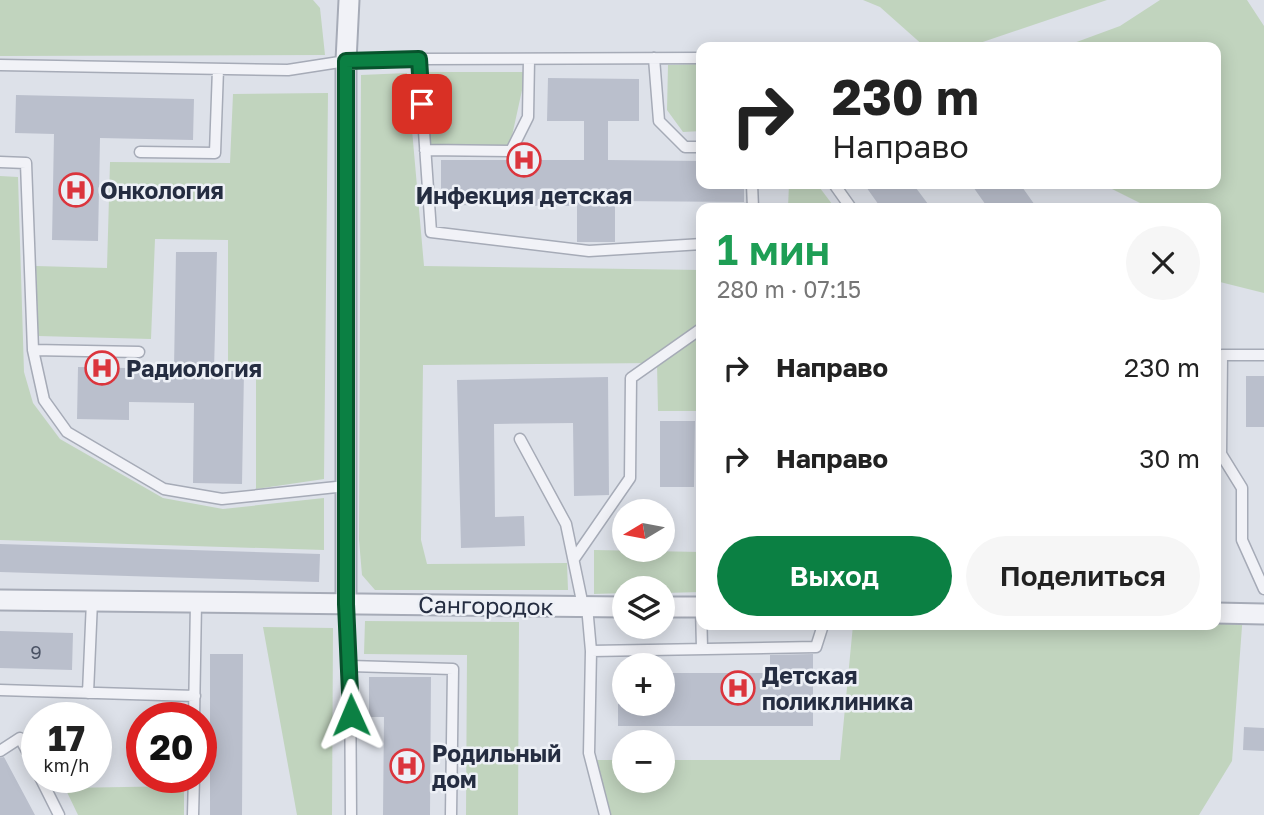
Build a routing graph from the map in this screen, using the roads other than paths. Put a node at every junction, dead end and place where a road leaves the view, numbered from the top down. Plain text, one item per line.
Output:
1 (349, 0) edge
2 (654, 58) junction
3 (696, 58) edge
4 (419, 59) junction
5 (529, 59) junction
6 (346, 61) junction
7 (0, 65) edge
8 (218, 69) junction
9 (696, 147) edge
10 (425, 150) junction
11 (140, 152) dead end
12 (0, 162) edge
13 (696, 244) edge
14 (696, 332) edge
15 (33, 350) junction
16 (139, 352) dead end
17 (1264, 355) edge
18 (520, 439) dead end
19 (346, 486) junction
20 (574, 559) junction
21 (1264, 589) edge
22 (0, 600) edge
23 (92, 601) junction
24 (196, 602) junction
25 (346, 604) junction
26 (585, 606) junction
27 (612, 607) edge
28 (675, 607) edge
29 (696, 607) edge
30 (1221, 613) edge
31 (1264, 614) edge
32 (702, 630) edge
33 (821, 630) edge
34 (702, 649) junction
35 (590, 651) junction
36 (350, 666) junction
37 (0, 690) edge
38 (88, 693) junction
39 (195, 696) junction
40 (195, 702) edge
41 (21, 740) edge
42 (0, 751) edge
43 (48, 793) edge
44 (194, 793) edge
45 (59, 815) edge
46 (193, 815) edge
47 (351, 815) edge
48 (451, 815) edge
49 (605, 815) edge

1 - 6 street
2 - 3 lane
2 - 5 lane
2 - 9 lane
4 - 5 lane
4 - 6 lane
4 - 10 lane
5 - 10 lane
6 - 8 lane
6 - 19 street
7 - 8 lane
8 - 11 lane
10 - 13 lane
12 - 15 lane
14 - 20 lane
15 - 16 lane
15 - 19 lane
17 - 21 lane
18 - 20 lane
19 - 25 street
20 - 26 lane
22 - 23 street, Сангородок
23 - 24 street, Сангородок
23 - 38 lane
24 - 25 street, Сангородок
24 - 39 lane
25 - 26 street, Сангородок
25 - 36 lane
26 - 27 street, Сангородок
26 - 35 lane
28 - 29 street
30 - 31 street
32 - 34 lane
33 - 34 lane
34 - 35 lane
35 - 49 lane
36 - 47 lane
36 - 48 lane
37 - 38 lane
38 - 39 lane
39 - 40 lane
41 - 42 lane
43 - 45 lane
44 - 46 lane

